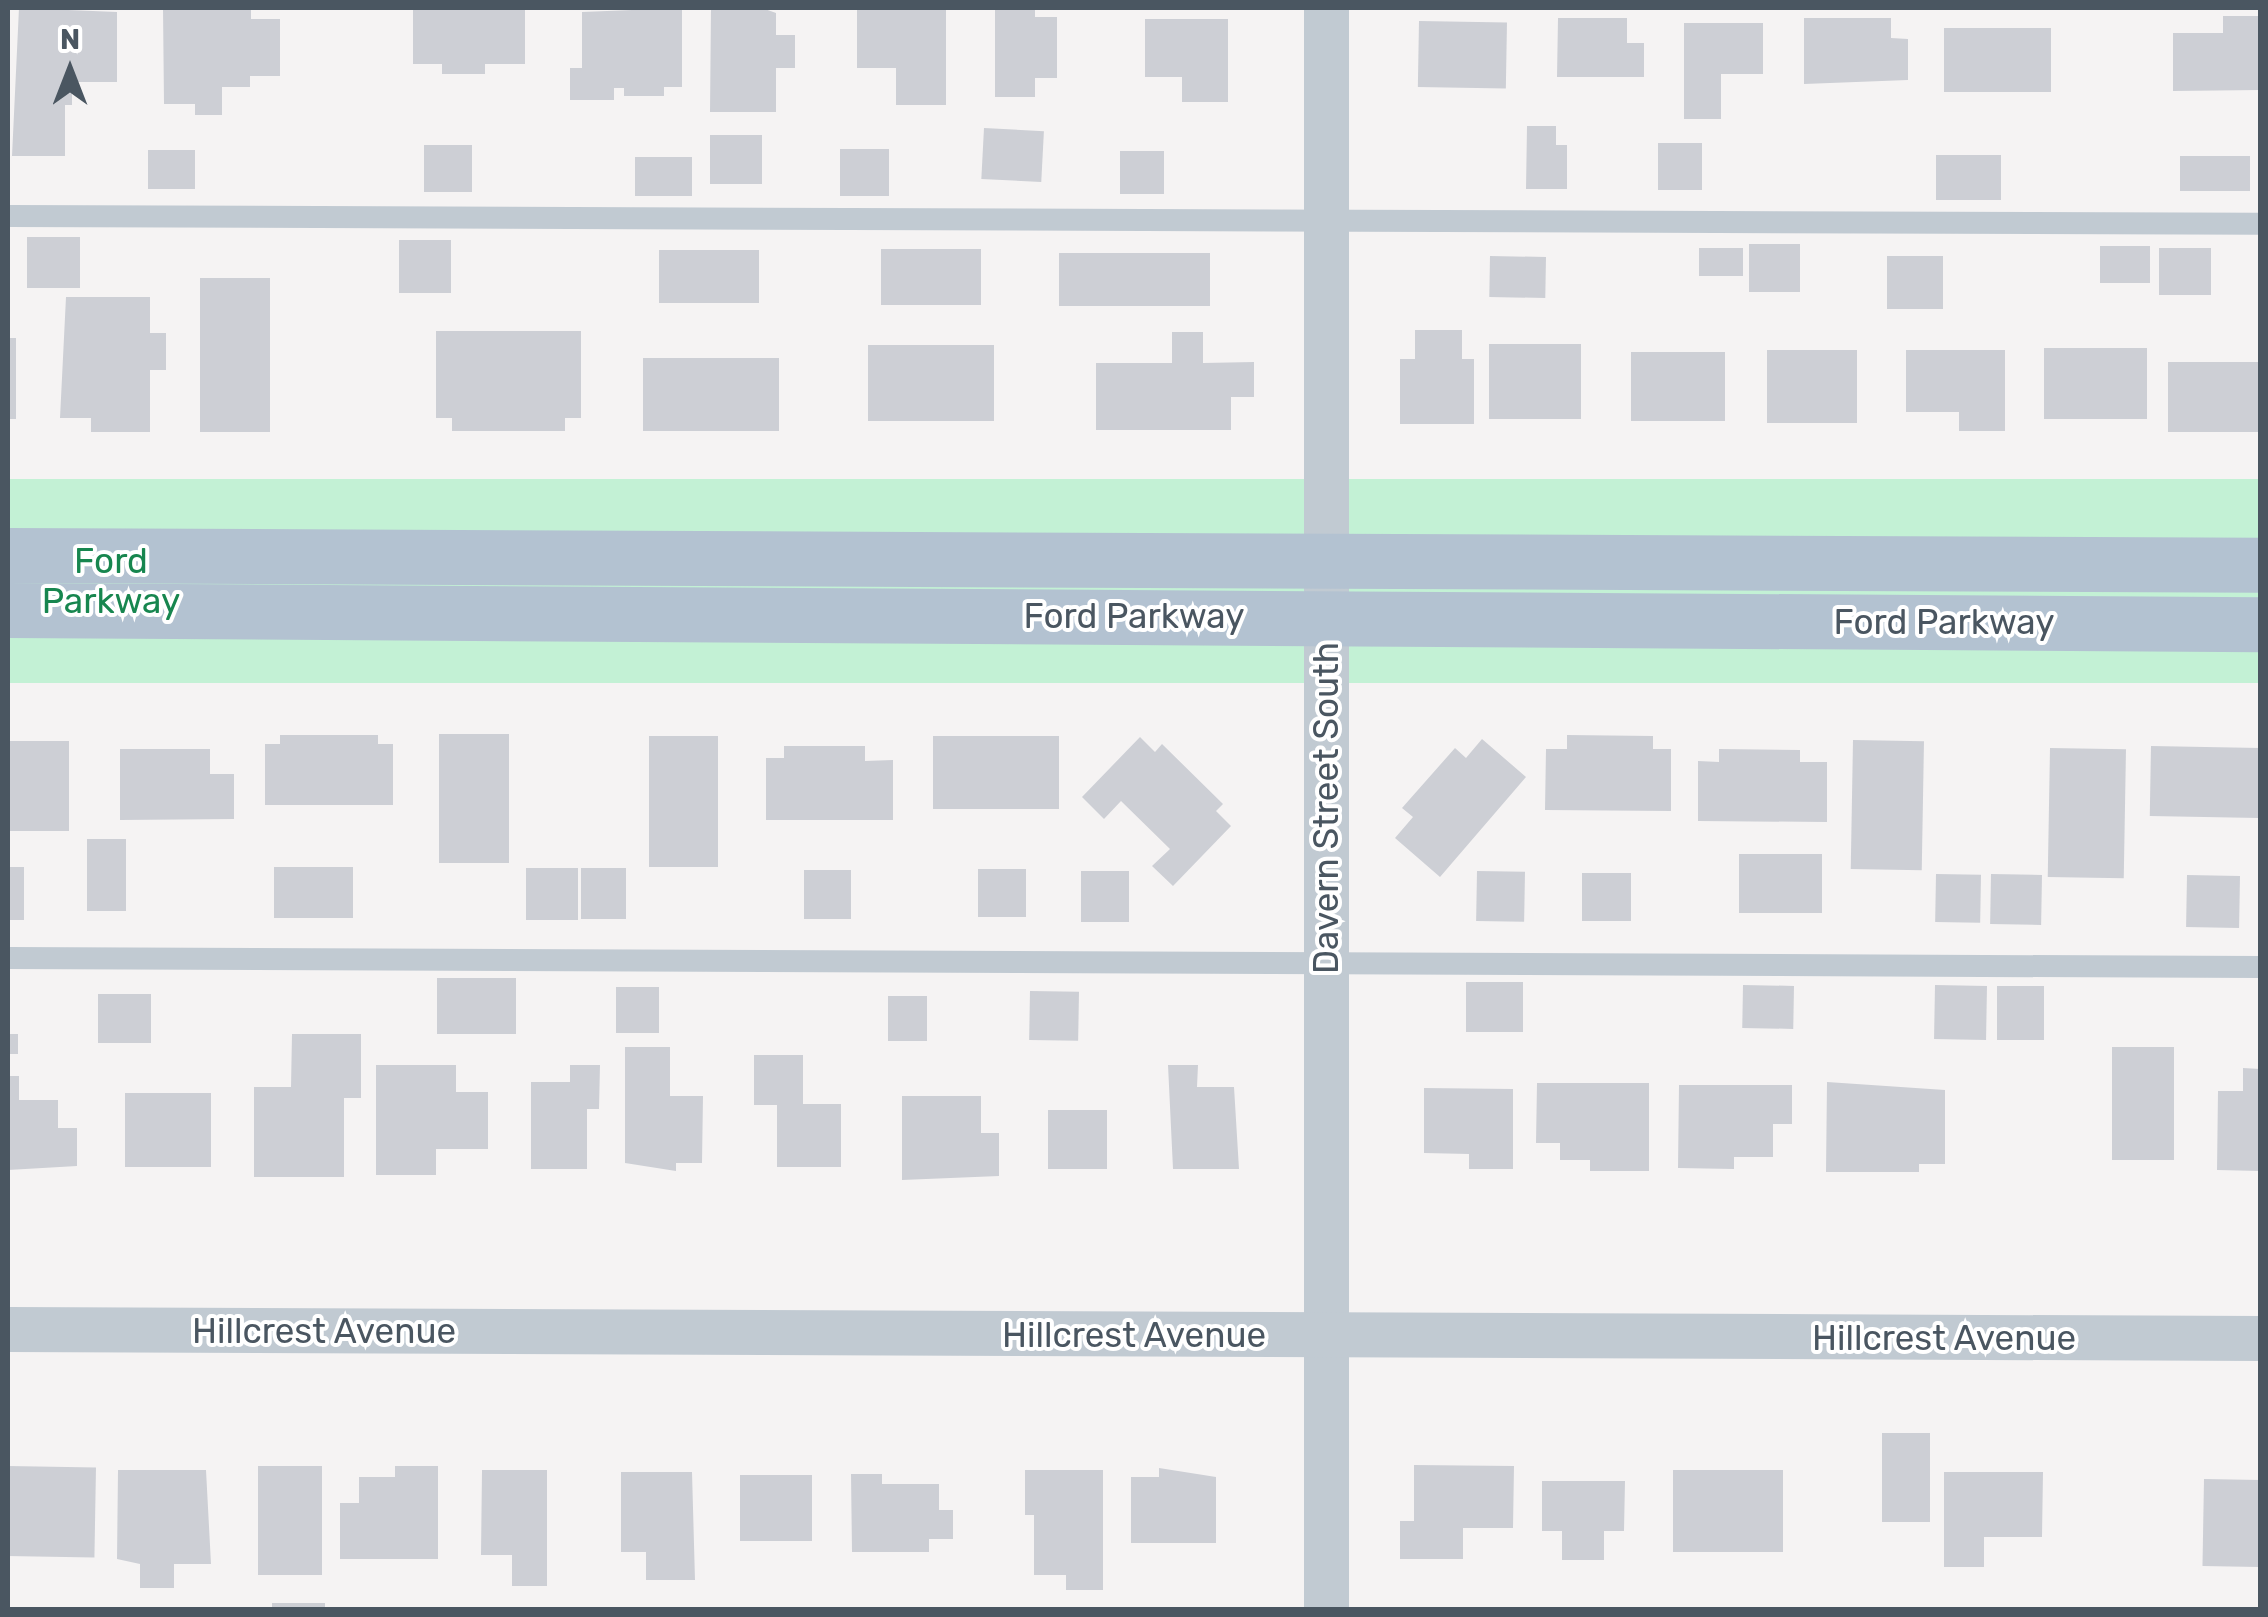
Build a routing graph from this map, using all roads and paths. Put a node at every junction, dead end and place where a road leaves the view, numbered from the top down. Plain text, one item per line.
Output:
1 (1326, 8) edge
2 (8, 216) edge
3 (1326, 222) junction
4 (2260, 224) edge
5 (8, 555) edge
6 (1326, 560) junction
7 (2260, 565) edge
8 (8, 610) edge
9 (1326, 617) junction
10 (2260, 624) edge
11 (8, 958) edge
12 (1326, 963) junction
13 (2260, 967) edge
14 (8, 1329) edge
15 (1326, 1336) junction
16 (2260, 1338) edge
17 (1326, 1610) edge

1 - 3 street, Davern Street South
2 - 3 lane
3 - 4 lane
3 - 6 street, Davern Street South
5 - 6 main road, Ford Parkway
6 - 7 main road, Ford Parkway
6 - 9 street, Davern Street South
8 - 9 main road, Ford Parkway
9 - 10 main road, Ford Parkway
9 - 12 street, Davern Street South
11 - 12 lane
12 - 13 lane
12 - 15 street, Davern Street South
14 - 15 street, Hillcrest Avenue
15 - 16 street, Hillcrest Avenue
15 - 17 street, Davern Street South

